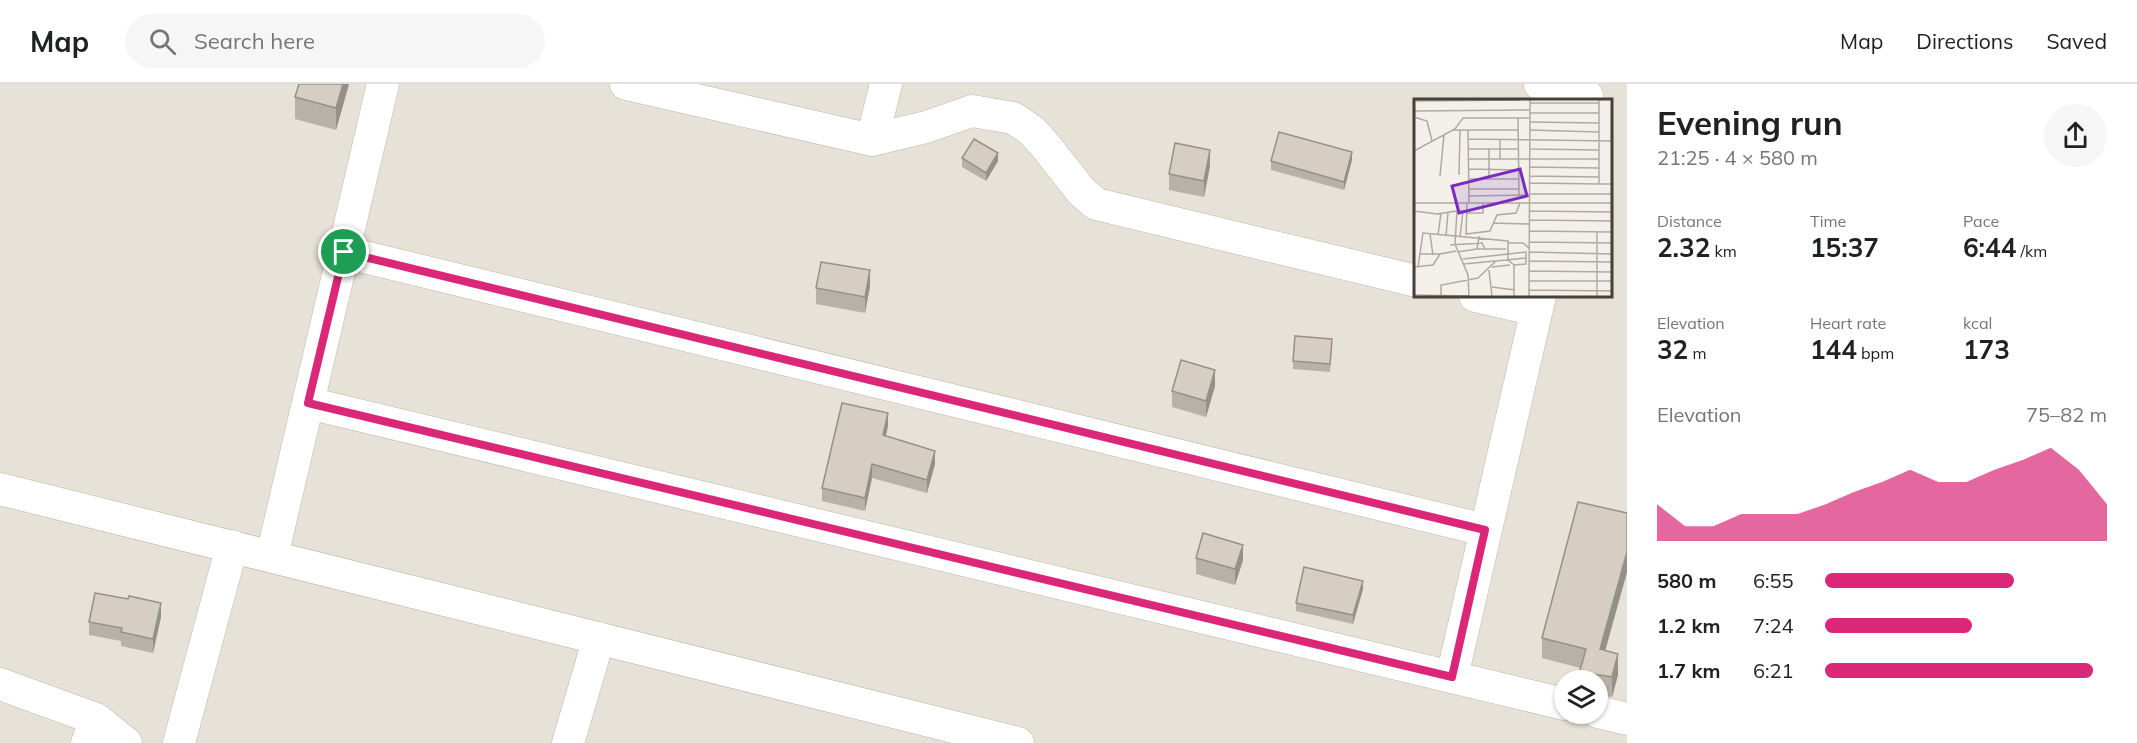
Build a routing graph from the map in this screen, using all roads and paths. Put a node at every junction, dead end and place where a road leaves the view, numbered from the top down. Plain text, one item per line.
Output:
1 (383, 84) edge
2 (626, 84) edge
3 (886, 84) edge
4 (1540, 84) edge
5 (1588, 94) edge
6 (872, 140) junction
7 (344, 252) junction
8 (1414, 281) edge
9 (1484, 297) edge
10 (1538, 303) edge
11 (308, 403) junction
12 (0, 489) edge
13 (1485, 530) junction
14 (232, 546) junction
15 (272, 556) junction
16 (599, 638) junction
17 (1452, 677) junction
18 (0, 684) edge
19 (1554, 702) edge
20 (1608, 714) edge
21 (1627, 719) edge
22 (91, 731) edge
23 (1010, 742) edge
24 (126, 743) edge
25 (179, 743) edge
26 (568, 743) edge

1 - 7 street
2 - 6 street
3 - 6 street
4 - 5 street
6 - 8 street
7 - 11 street
7 - 13 street
9 - 10 street
10 - 13 street
11 - 15 street
11 - 17 street
12 - 14 street
13 - 17 street
14 - 15 street
14 - 25 street
15 - 16 street
16 - 23 street
16 - 26 street
17 - 19 street
18 - 22 street
20 - 21 street
22 - 24 street

